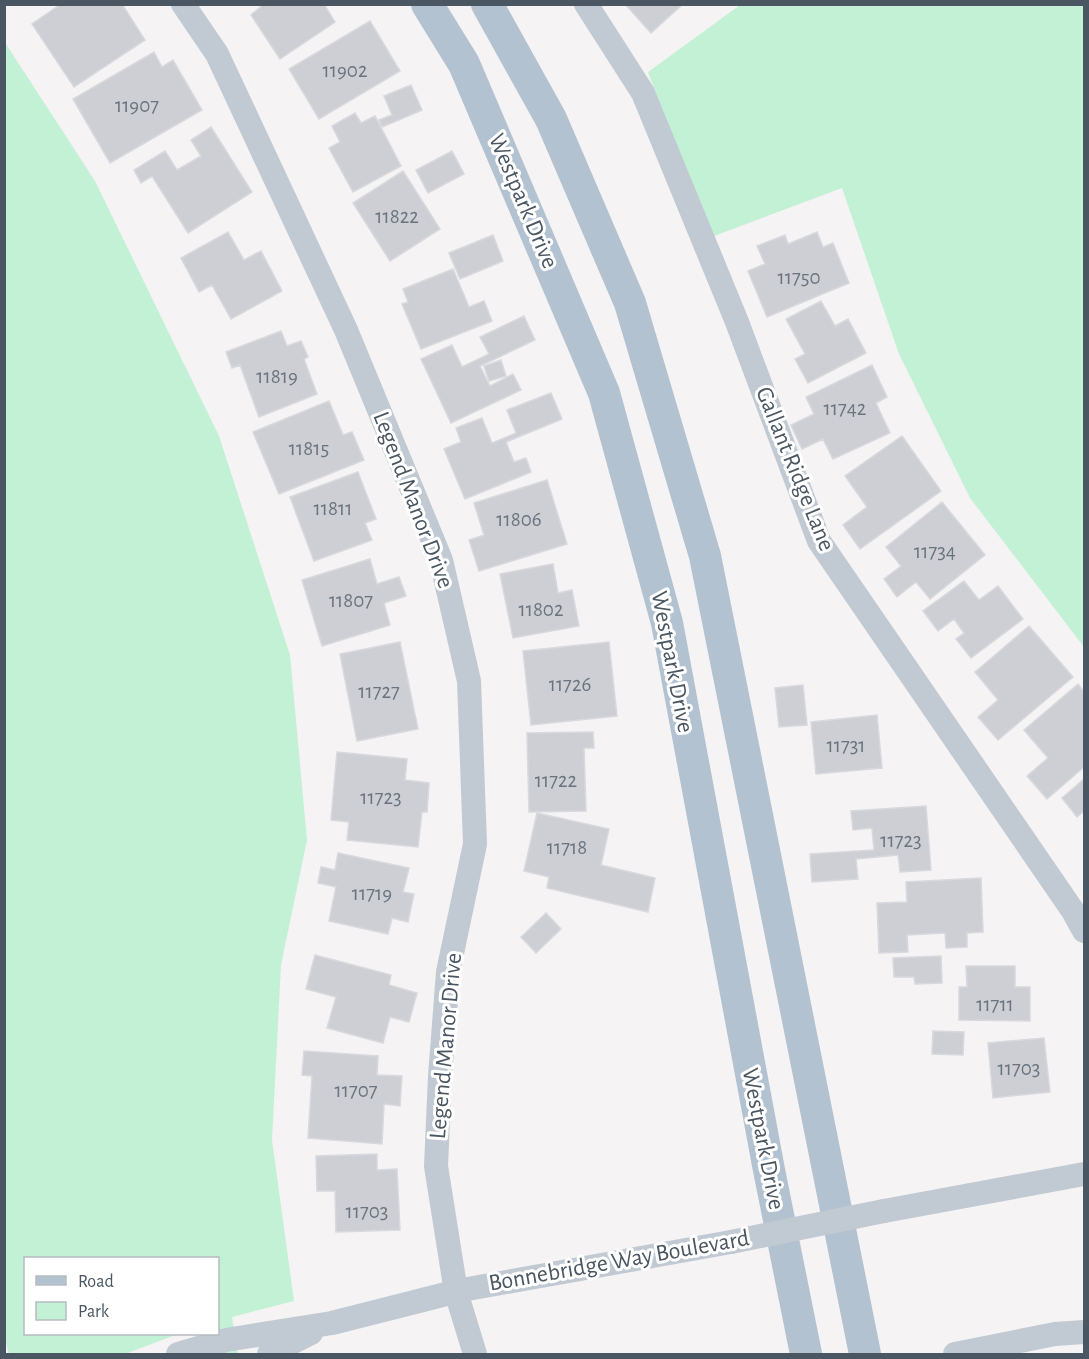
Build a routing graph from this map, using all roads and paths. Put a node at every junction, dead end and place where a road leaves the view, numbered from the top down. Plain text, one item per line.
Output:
1 (183, 4) edge
2 (427, 4) edge
3 (487, 4) edge
4 (586, 4) edge
5 (1084, 932) edge
6 (1084, 1174) edge
7 (456, 1292) junction
8 (332, 1323) junction
9 (1084, 1332) edge
10 (1032, 1347) edge
11 (178, 1354) edge
12 (269, 1354) edge
13 (476, 1354) edge
14 (806, 1354) edge
15 (865, 1354) edge
16 (955, 1354) edge

1 - 7 street, Legend Manor Drive
2 - 14 main road, Westpark Drive
3 - 15 main road
4 - 5 street, Gallant Ridge Lane
6 - 7 street, Bonnebridge Way Boulevard, bridge
7 - 8 street, Bonnebridge Way Boulevard
7 - 13 street, Legend Manor Drive
8 - 11 street, Bonnebridge Way Boulevard
8 - 12 street, Bonnebridge Way Boulevard
9 - 10 street
10 - 16 street

